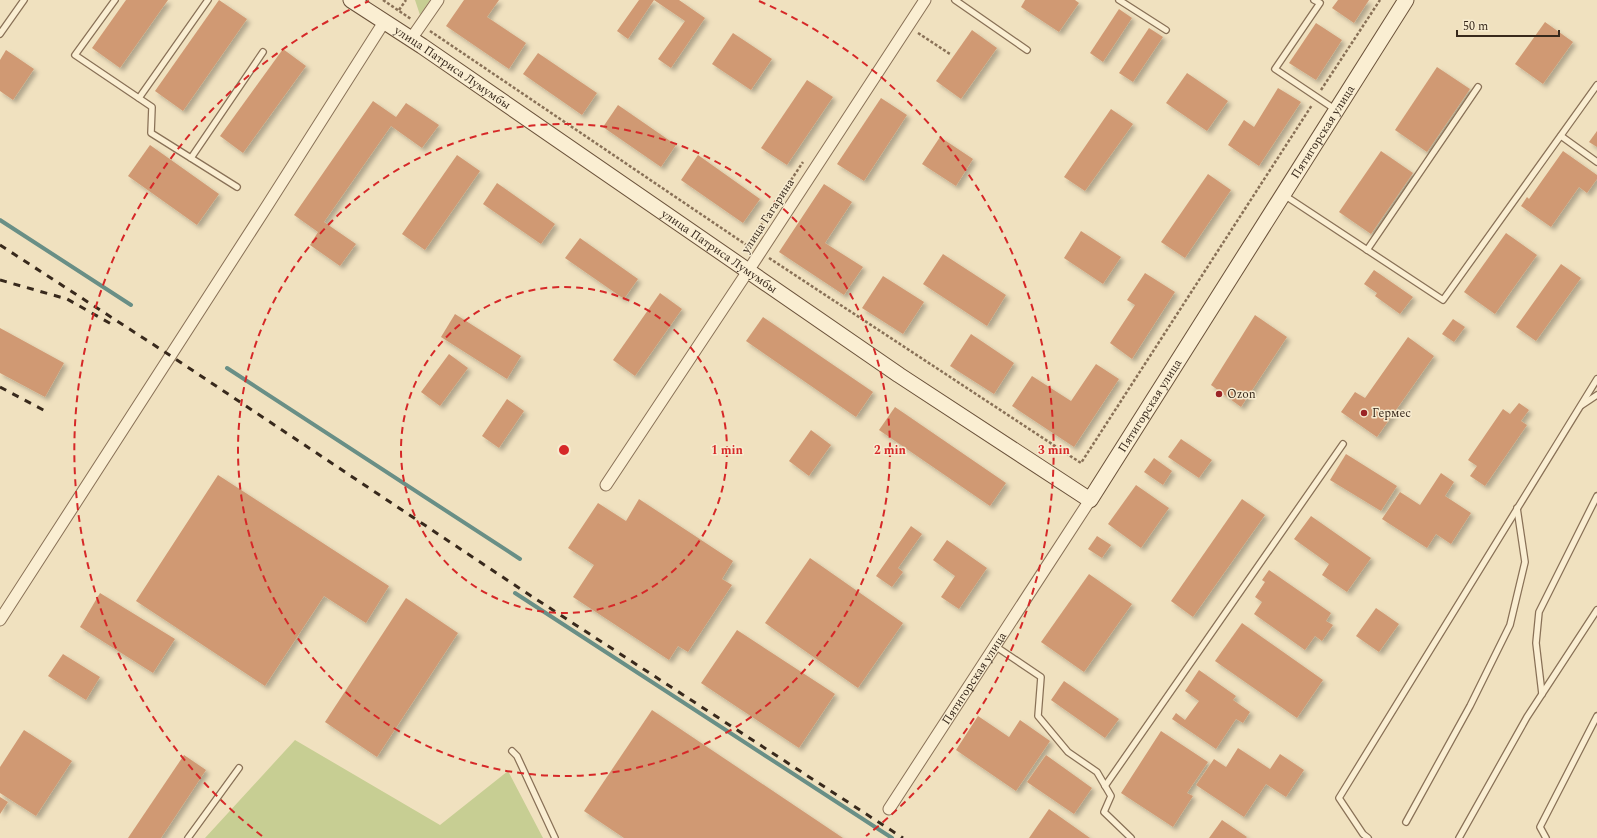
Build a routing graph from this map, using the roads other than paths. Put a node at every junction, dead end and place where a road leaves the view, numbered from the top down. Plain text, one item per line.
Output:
1 (24, 0) edge
2 (115, 0) edge
3 (208, 0) edge
4 (438, 0) edge
5 (925, 0) edge
6 (955, 0) edge
7 (1119, 0) edge
8 (1314, 0) edge
9 (1406, 0) edge
10 (361, 3) edge
11 (384, 22) junction
12 (1166, 30) dead end
13 (0, 34) edge
14 (412, 39) junction
15 (1027, 50) dead end
16 (263, 52) dead end
17 (1597, 85) edge
18 (1478, 87) dead end
19 (139, 98) junction
20 (1336, 110) junction
21 (1561, 136) junction
22 (191, 158) junction
23 (1597, 162) edge
24 (237, 187) dead end
25 (1283, 194) junction
26 (1367, 250) junction
27 (748, 271) junction
28 (1597, 379) edge
29 (1597, 395) edge
30 (1580, 406) junction
31 (1343, 444) dead end
32 (606, 485) dead end
33 (1597, 496) edge
34 (1090, 500) junction
35 (1517, 508) junction
36 (1597, 610) edge
37 (0, 620) edge
38 (995, 646) junction
39 (1542, 694) junction
40 (1597, 716) edge
41 (512, 751) dead end
42 (239, 768) dead end
43 (1105, 786) junction
44 (889, 809) dead end
45 (1406, 822) dead end
46 (188, 838) edge
47 (555, 838) edge
48 (1131, 838) edge
49 (1368, 838) edge
50 (1459, 838) edge
51 (1546, 838) edge

1 - 13 lane
2 - 19 lane
3 - 19 lane
4 - 14 street
5 - 27 street, улица Гагарина
6 - 15 lane
7 - 12 lane
8 - 20 lane
9 - 20 street, Пятигорская улица
10 - 11 street, улица Патриса Лумумбы
11 - 14 street, улица Патриса Лумумбы
11 - 37 street
14 - 27 street, улица Патриса Лумумбы
16 - 22 lane
17 - 21 lane
18 - 26 lane
19 - 22 lane
20 - 25 street, Пятигорская улица
21 - 23 lane
21 - 26 lane
22 - 24 lane
25 - 26 lane
25 - 34 street, Пятигорская улица
27 - 32 street, улица Гагарина
27 - 34 street, улица Патриса Лумумбы
28 - 30 lane
29 - 30 lane
30 - 35 lane
31 - 43 lane
33 - 39 lane
34 - 38 street, Пятигорская улица
35 - 45 lane
35 - 49 lane
36 - 39 lane
38 - 43 lane
38 - 44 street, Пятигорская улица
39 - 50 lane
40 - 51 lane
41 - 47 lane
42 - 46 lane
43 - 48 lane

